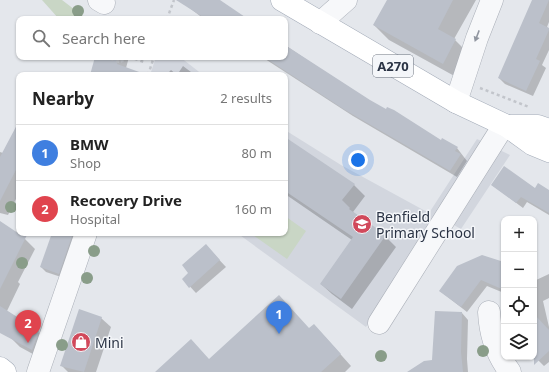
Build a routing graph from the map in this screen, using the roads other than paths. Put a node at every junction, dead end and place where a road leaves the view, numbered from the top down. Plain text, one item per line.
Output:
1 (282, 0) edge
2 (346, 0) edge
3 (492, 0) edge
4 (320, 23) junction
5 (456, 102) junction
6 (505, 126) junction
7 (549, 130) edge
8 (549, 150) edge
9 (85, 236) edge
10 (488, 312) dead end
11 (379, 323) dead end
12 (0, 368) edge
13 (502, 369) edge
14 (5, 372) edge
15 (38, 372) edge

1 - 4 main road, A270
2 - 4 street
3 -> 5 street
4 - 5 main road, A270
5 - 6 main road, A270
6 - 7 main road, A270
6 - 8 main road, A270
6 - 11 street
9 - 15 street
10 - 13 street
12 - 14 main road

